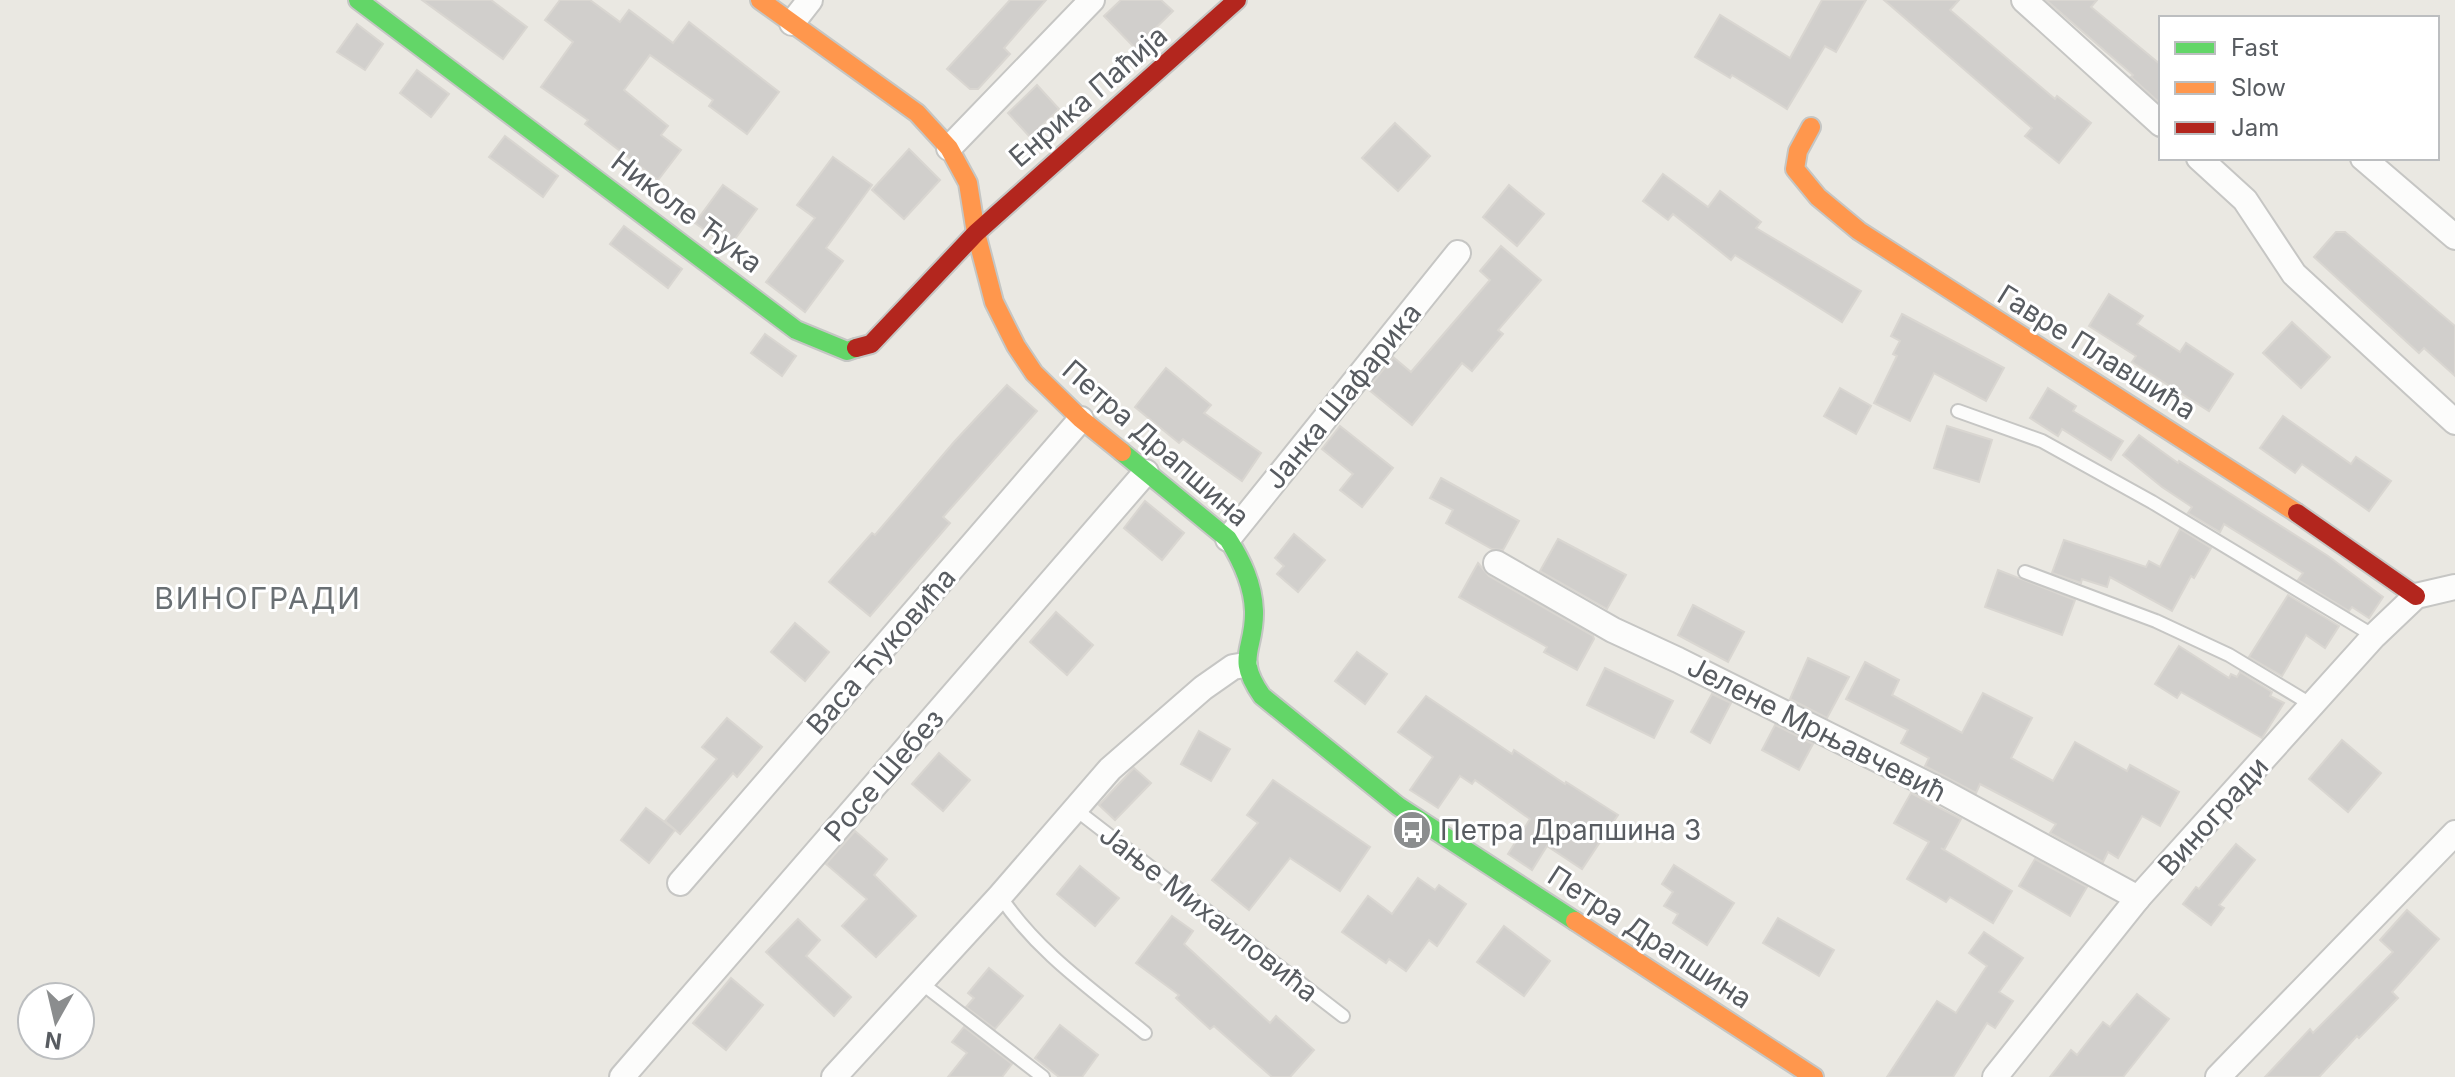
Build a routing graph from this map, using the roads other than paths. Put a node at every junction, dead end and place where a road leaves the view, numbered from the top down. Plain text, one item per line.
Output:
1 (358, 0) edge
2 (760, 0) edge
3 (810, 0) edge
4 (1092, 0) edge
5 (1237, 0) edge
6 (2024, 0) edge
7 (792, 23) junction
8 (2159, 122) edge
9 (1811, 127) dead end
10 (949, 148) junction
11 (2201, 160) edge
12 (2365, 160) edge
13 (976, 233) junction
14 (2455, 237) edge
15 (1458, 253) dead end
16 (1958, 411) dead end
17 (1081, 419) junction
18 (2455, 422) edge
19 (1146, 472) junction
20 (1228, 539) junction
21 (1496, 563) dead end
22 (2025, 572) dead end
23 (2455, 587) edge
24 (2416, 596) junction
25 (2374, 636) junction
26 (1245, 665) junction
27 (2312, 705) junction
28 (1075, 809) junction
29 (2455, 833) edge
30 (680, 883) dead end
31 (1000, 896) junction
32 (2138, 898) junction
33 (920, 982) junction
34 (1343, 1016) dead end
35 (1145, 1033) dead end
36 (622, 1077) edge
37 (834, 1077) edge
38 (1043, 1077) edge
39 (1814, 1077) edge
40 (1995, 1077) edge
41 (2218, 1077) edge

1 - 13 street, Николе Ћука
2 - 7 street, Петра Драпшина
3 - 7 street
4 - 10 street
5 - 13 street, Енрика Паћија
6 - 8 street
7 - 10 street, Петра Драпшина
9 - 24 street, Гавре Плавшића
10 - 13 street, Петра Драпшина
11 - 18 street
12 - 14 street
13 - 17 street, Петра Драпшина
15 - 20 street, Јанка Шафарика
16 - 25 lane
17 - 19 street, Петра Драпшина
17 - 30 street, Васа Ћуковића
19 - 20 street, Петра Драпшина
19 - 36 street, Росе Шебез
20 - 26 street, Петра Драпшина
21 - 32 street, Јелене Мрњавчевић
22 - 27 lane
23 - 24 street
24 - 25 street, Виногради
25 - 27 street, Виногради
26 - 28 street, Јање Михаиловића
26 - 39 street, Петра Драпшина
27 - 32 street, Виногради
28 - 31 street, Јање Михаиловића
28 - 34 lane, Јање Михаиловића
29 - 41 street
31 - 33 street, Јање Михаиловића
31 - 35 lane
32 - 40 street, Виногради
33 - 37 street, Јање Михаиловића
33 - 38 lane

